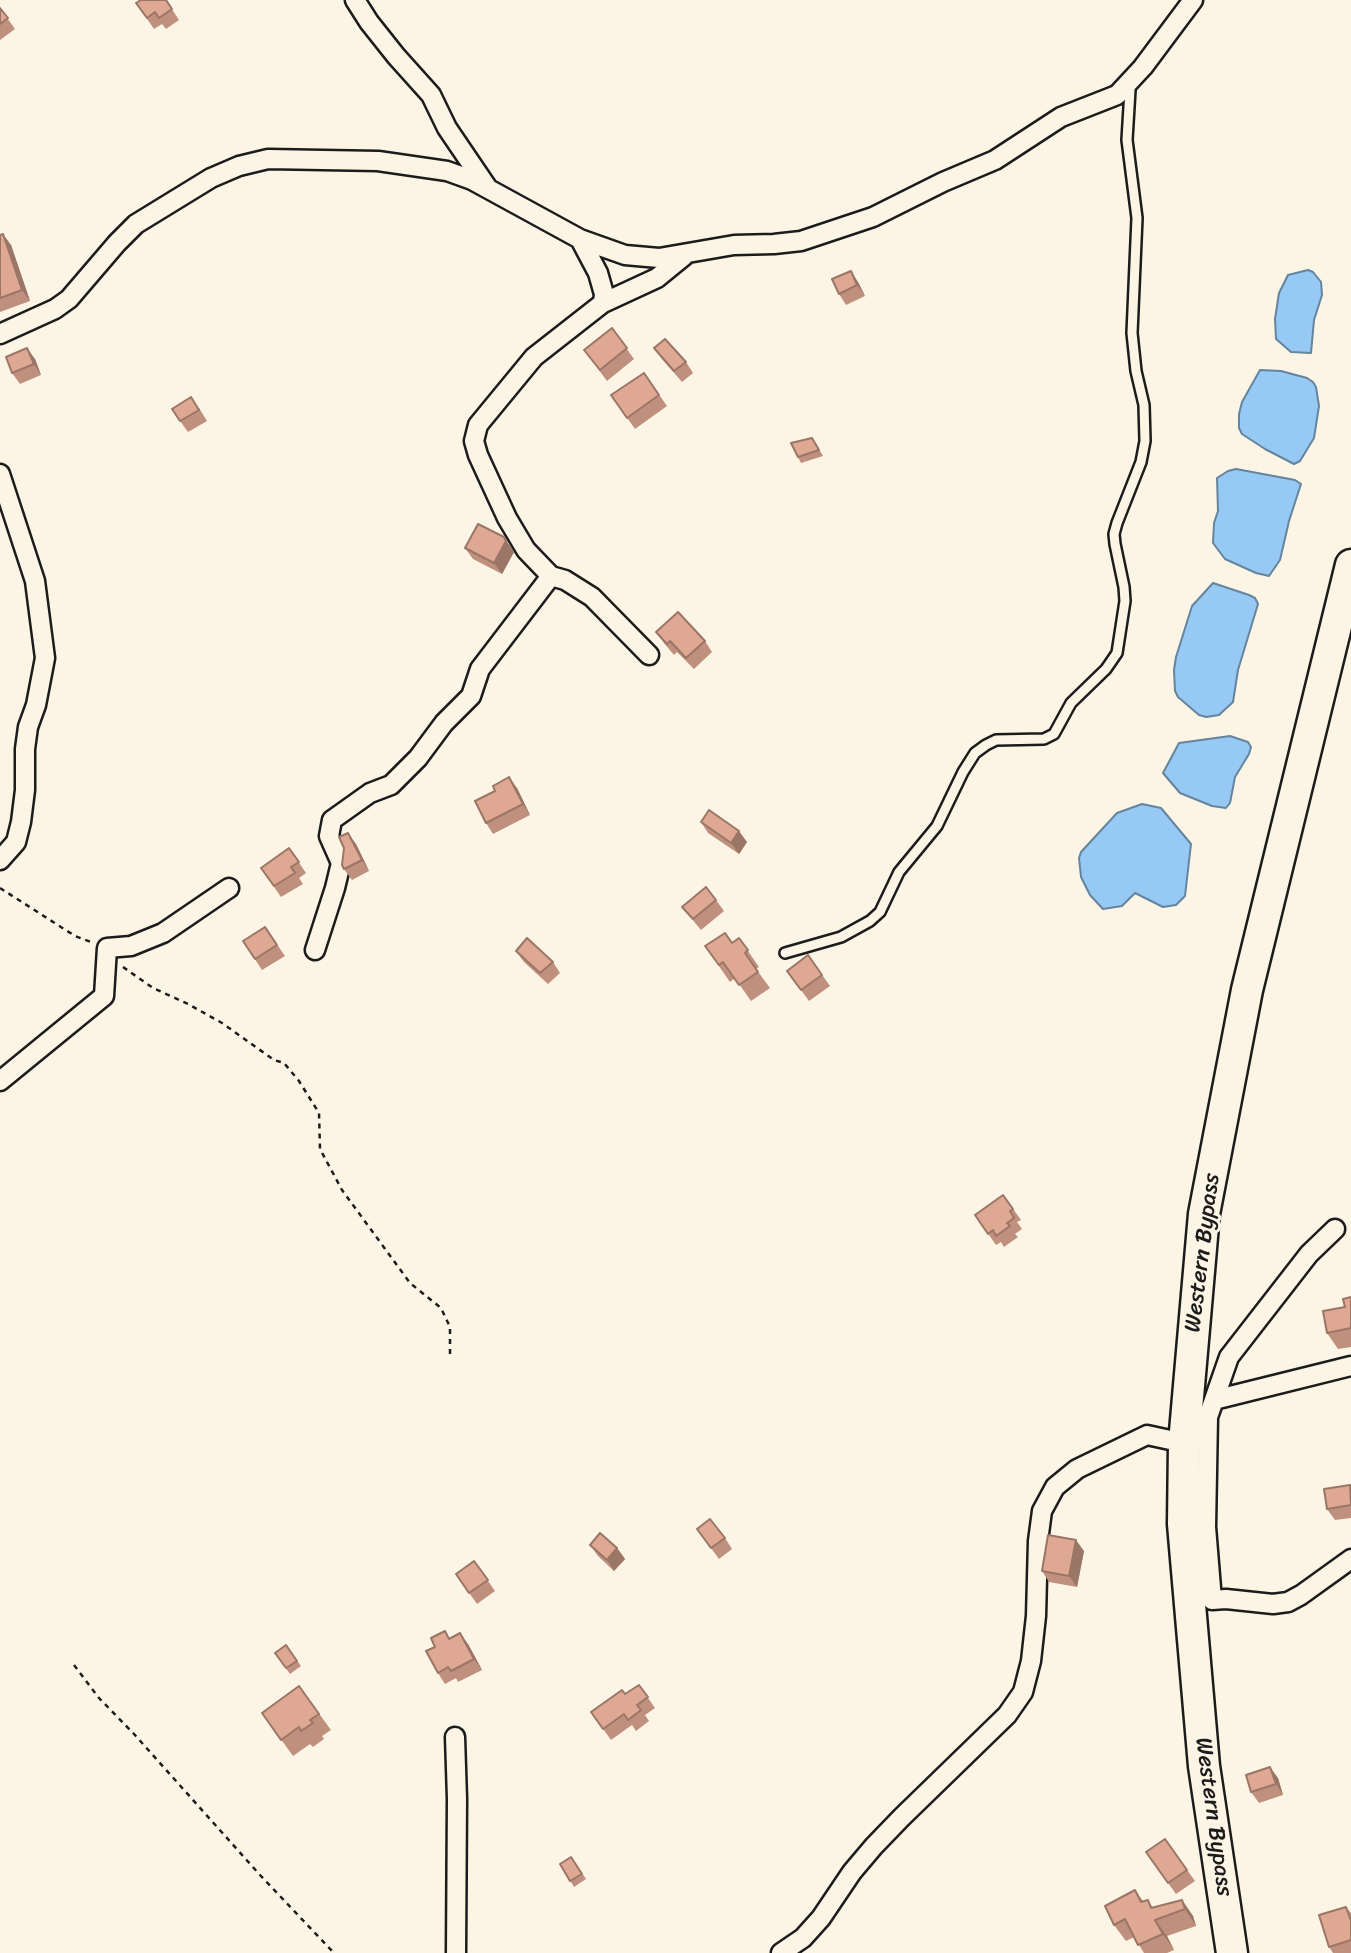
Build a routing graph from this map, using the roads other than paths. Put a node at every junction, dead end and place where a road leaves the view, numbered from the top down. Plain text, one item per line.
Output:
1 (355, 0) edge
2 (1193, 0) edge
3 (1127, 82) junction
4 (486, 187) junction
5 (580, 239) junction
6 (686, 255) junction
7 (603, 303) junction
8 (0, 334) edge
9 (0, 474) edge
10 (1351, 565) edge
11 (551, 576) junction
12 (649, 655) dead end
13 (0, 860) edge
14 (229, 888) dead end
15 (315, 950) dead end
16 (785, 953) dead end
17 (0, 1081) edge
18 (1335, 1229) dead end
19 (1351, 1366) edge
20 (1214, 1400) junction
21 (1184, 1443) junction
22 (1351, 1559) edge
23 (454, 1737) dead end
24 (456, 1953) edge
25 (781, 1953) edge
26 (1232, 1953) edge

1 - 4 street
2 - 3 street
3 - 6 street
3 - 16 lane
4 - 5 street
4 - 8 street
5 - 6 street
5 - 7 street
6 - 7 street
7 - 11 street
9 - 13 street
10 - 21 main road, Western Bypass
11 - 12 street
11 - 15 street
14 - 17 street
18 - 20 street
19 - 20 street
20 - 22 street
21 - 25 street
21 - 26 main road, Western Bypass
23 - 24 street

